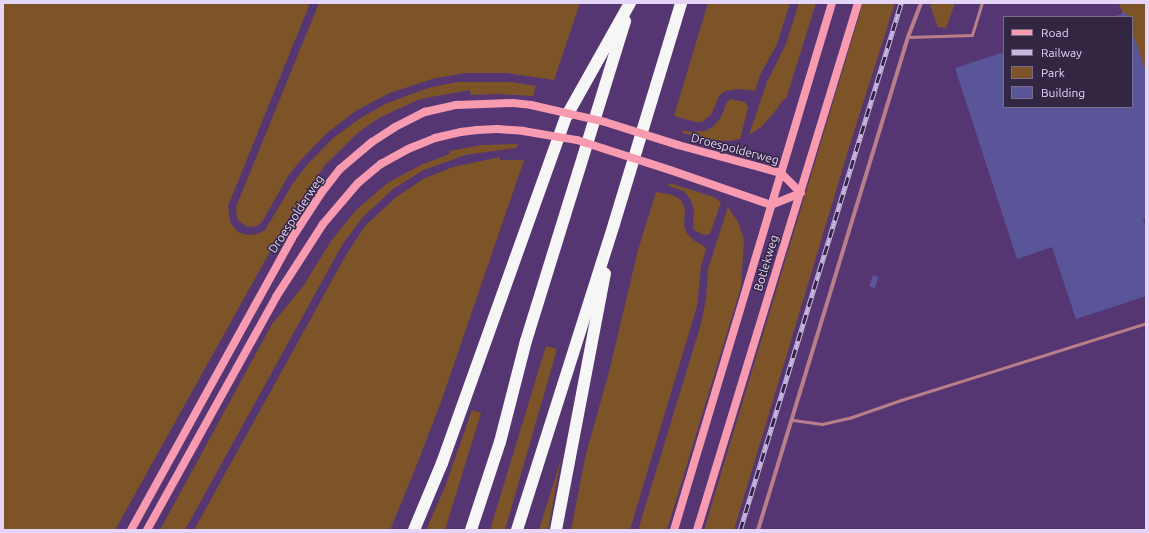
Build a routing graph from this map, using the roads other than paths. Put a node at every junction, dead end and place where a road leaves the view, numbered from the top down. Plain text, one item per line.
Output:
1 (630, 3) edge
2 (682, 3) edge
3 (832, 3) edge
4 (858, 3) edge
5 (921, 3) edge
6 (982, 3) edge
7 (908, 37) junction
8 (781, 173) junction
9 (801, 193) junction
10 (771, 205) junction
11 (614, 224) junction
12 (1146, 323) edge
13 (793, 420) junction
14 (130, 530) edge
15 (147, 530) edge
16 (414, 530) edge
17 (471, 530) edge
18 (517, 530) edge
19 (556, 530) edge
20 (674, 530) edge
21 (697, 530) edge
22 (758, 530) edge

1 - 16 highway
1 - 17 highway
2 - 11 highway
3 - 8 main road, Botlekweg
4 - 9 main road, Botlekweg
5 - 7 street
6 - 7 lane
7 - 13 street
8 - 9 main road, Droespolderweg
8 - 10 main road, Botlekweg
8 - 14 main road, Droespolderweg, bridge
9 - 10 main road
9 - 21 main road, Botlekweg
10 - 15 main road, bridge
10 - 20 main road, Botlekweg
11 - 18 highway
11 - 19 highway
12 - 13 lane
13 - 22 street

